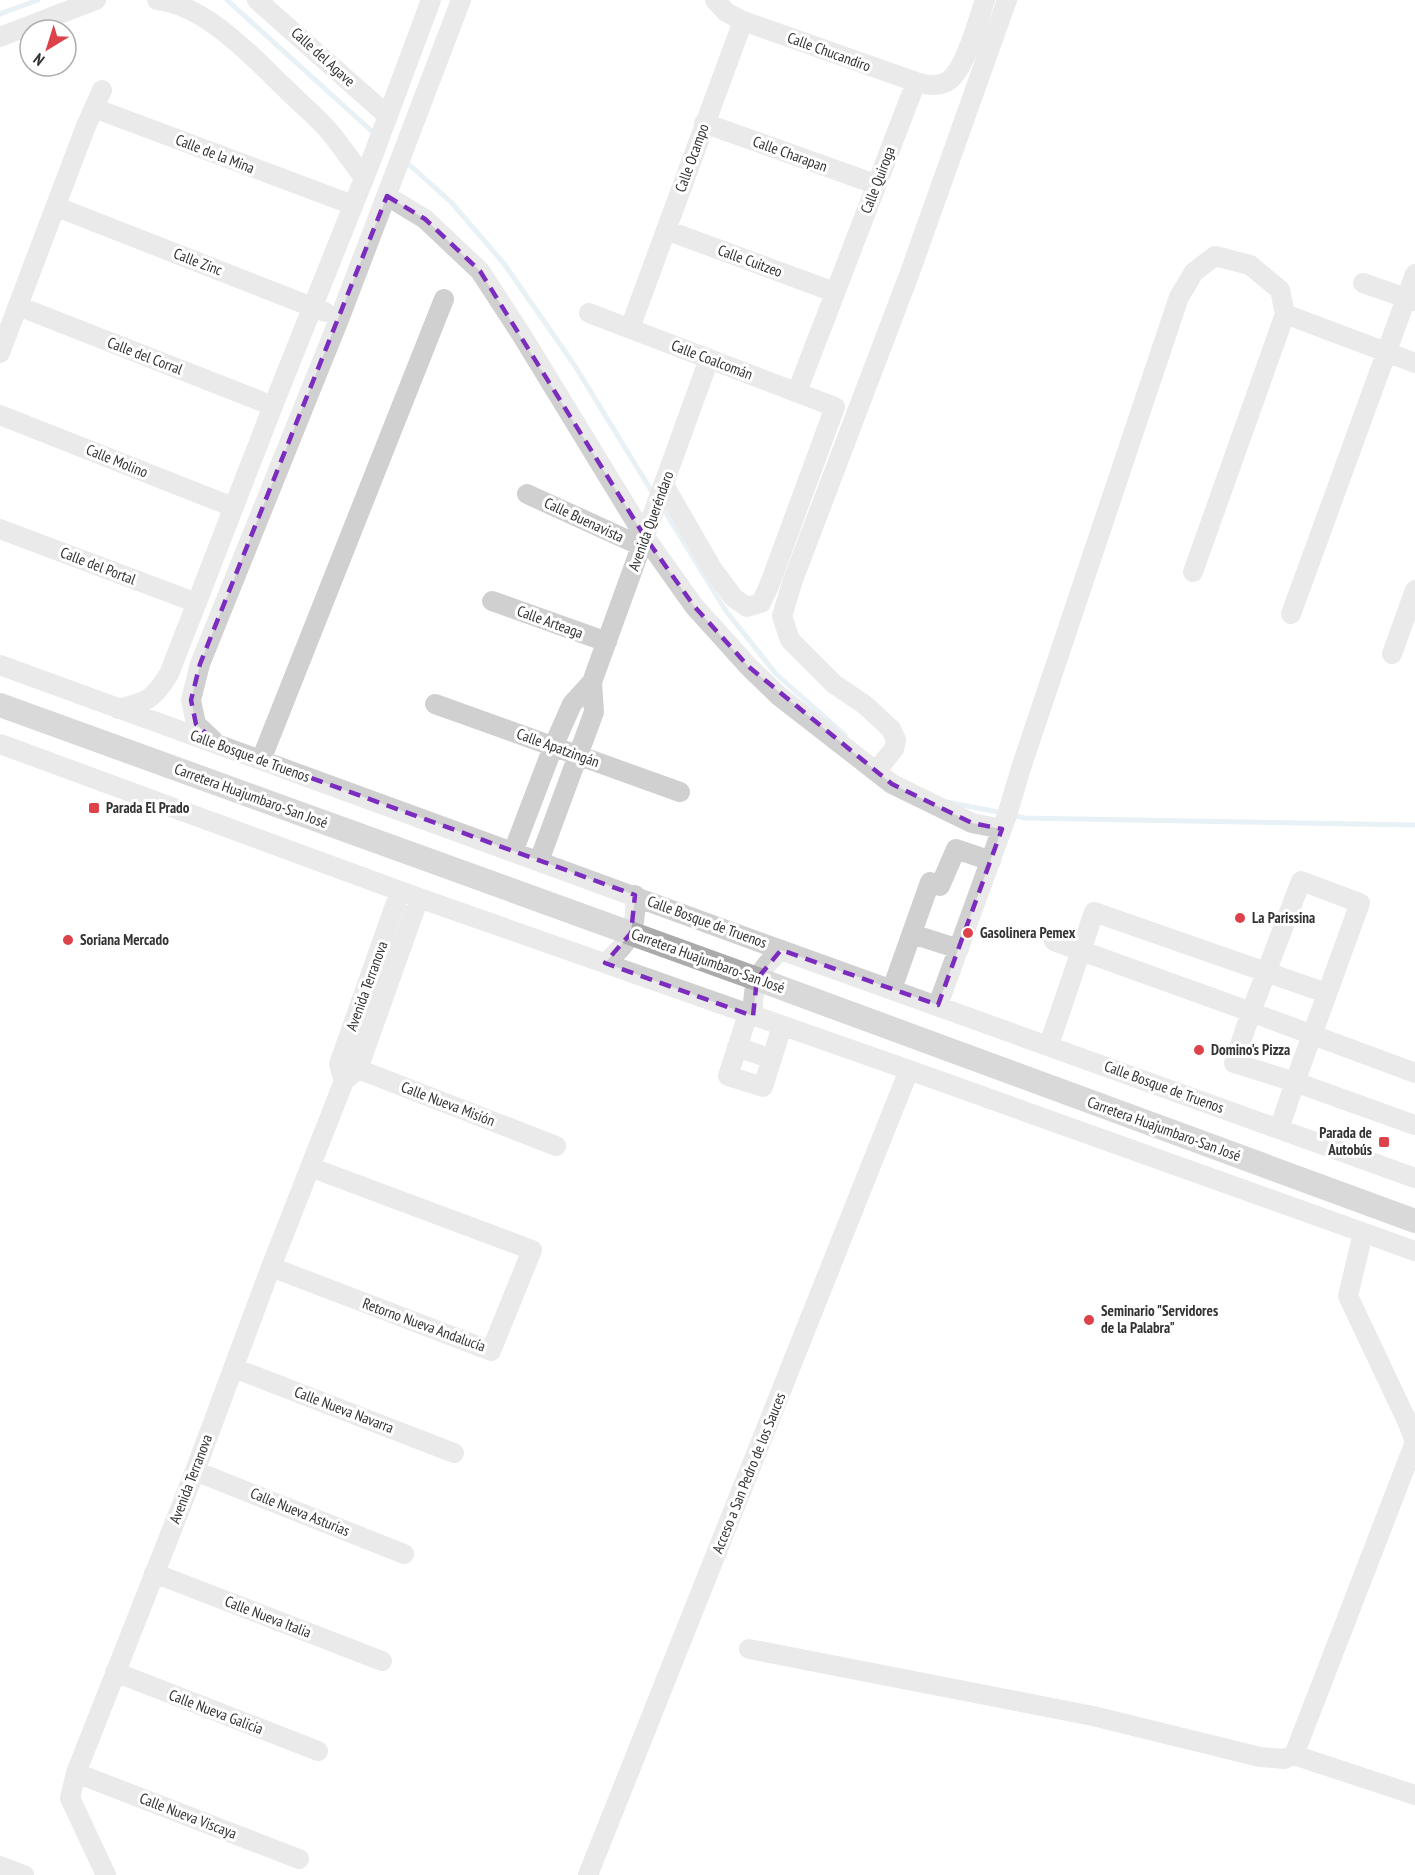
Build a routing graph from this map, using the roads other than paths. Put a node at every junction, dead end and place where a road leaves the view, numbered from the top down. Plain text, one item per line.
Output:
1 (96, 0) edge
2 (157, 0) edge
3 (257, 0) edge
4 (431, 0) edge
5 (461, 0) edge
6 (715, 0) edge
7 (985, 0) edge
8 (1007, 0) edge
9 (743, 21) junction
10 (0, 37) edge
11 (916, 82) junction
12 (385, 123) junction
13 (704, 123) junction
14 (367, 169) junction
15 (875, 184) junction
16 (390, 188) junction
17 (353, 206) junction
18 (57, 207) junction
19 (666, 230) junction
20 (1415, 274) edge
21 (1363, 283) dead end
22 (834, 292) junction
23 (444, 299) dead end
24 (1411, 299) edge
25 (18, 306) junction
26 (313, 307) junction
27 (589, 313) dead end
28 (1285, 314) junction
29 (340, 317) junction
30 (630, 328) junction
31 (1387, 352) junction
32 (0, 353) edge
33 (709, 359) junction
34 (1415, 363) edge
35 (797, 392) junction
36 (273, 406) junction
37 (0, 415) edge
38 (661, 491) junction
39 (527, 494) dead end
40 (233, 507) junction
41 (0, 529) edge
42 (645, 536) junction
43 (1193, 572) dead end
44 (1415, 590) edge
45 (492, 601) dead end
46 (197, 603) junction
47 (1291, 614) dead end
48 (607, 642) junction
49 (1392, 654) dead end
50 (176, 655) junction
51 (200, 664) junction
52 (0, 665) edge
53 (592, 682) junction
54 (435, 704) dead end
55 (0, 705) edge
56 (118, 709) junction
57 (217, 744) junction
58 (1, 746) edge
59 (554, 747) junction
60 (579, 756) junction
61 (261, 760) junction
62 (877, 769) junction
63 (680, 792) dead end
64 (1005, 822) junction
65 (513, 852) junction
66 (539, 861) junction
67 (991, 861) junction
68 (400, 891) junction
69 (635, 895) junction
70 (419, 898) junction
71 (631, 933) junction
72 (912, 934) junction
73 (1054, 941) dead end
74 (959, 949) junction
75 (781, 950) junction
76 (1081, 951) junction
77 (605, 963) junction
78 (1266, 970) junction
79 (757, 979) junction
80 (892, 989) junction
81 (1326, 993) junction
82 (938, 1005) junction
83 (1251, 1012) junction
84 (750, 1015) junction
85 (782, 1026) junction
86 (1312, 1036) junction
87 (1049, 1045) junction
88 (737, 1047) junction
89 (772, 1059) junction
90 (909, 1070) junction
91 (347, 1071) junction
92 (1415, 1073) edge
93 (1296, 1082) junction
94 (1415, 1125) edge
95 (1279, 1129) junction
96 (556, 1146) dead end
97 (310, 1167) junction
98 (1415, 1178) edge
99 (1415, 1221) edge
100 (1363, 1233) junction
101 (1415, 1251) edge
102 (271, 1267) junction
103 (234, 1368) junction
104 (454, 1453) dead end
105 (195, 1471) junction
106 (404, 1554) dead end
107 (154, 1573) junction
108 (749, 1649) dead end
109 (382, 1661) dead end
110 (115, 1672) junction
111 (318, 1751) dead end
112 (1294, 1755) junction
113 (76, 1773) junction
114 (1415, 1796) edge
115 (299, 1859) dead end
116 (0, 1866) edge
117 (24, 1875) edge
118 (106, 1875) edge
119 (588, 1875) edge

1 - 10 street
2 - 14 street
3 - 12 street, Calle del Agave
4 - 12 street
5 - 16 street
6 - 9 street
7 - 11 street
8 - 62 street
9 - 11 street, Calle Chucandiro
9 - 13 street, Calle Ocampo
11 - 15 street, Calle Quiroga
12 - 14 street
13 - 15 street, Calle Charapan
13 - 19 street, Calle Ocampo
14 - 17 street
15 - 22 street, Calle Quiroga
16 - 29 street
16 - 42 street
17 - 18 street, Calle de la Mina
17 - 26 street
18 - 25 street
18 - 26 street, Calle Zinc
19 - 22 street, Calle Cuitzeo
19 - 30 street, Calle Ocampo
20 - 24 street
21 - 24 street
22 - 35 street, Calle Quiroga
23 - 61 street
24 - 31 street
25 - 32 street
25 - 36 street, Calle del Corral
26 - 29 street, Calle Zinc
26 - 36 street
27 - 30 street, Calle Coalcomán
28 - 31 street
28 - 43 street
28 - 64 street
29 - 51 street
30 - 33 street, Calle Coalcomán
31 - 34 street
31 - 47 street
33 - 35 street, Calle Coalcomán
33 - 38 street, Avenida Queréndaro
35 - 38 street, Calle Coalcomán
36 - 40 street
37 - 40 street, Calle Molino
38 - 42 street, Avenida Queréndaro
39 - 42 street, Calle Buenavista
40 - 46 street
41 - 46 street, Calle del Portal
42 - 48 street, Avenida Queréndaro
42 - 62 street
44 - 49 street
45 - 48 street, Calle Arteaga
46 - 50 street
48 - 53 street, Avenida Queréndaro
50 - 51 street
50 - 56 street
51 - 57 street
52 - 56 street, Calle Bosque de Truenos
53 - 59 street, Avenida Queréndaro
53 - 60 street, Avenida Queréndaro
54 - 59 street, Calle Apatzingán
55 - 71 main road, Carretera Huajumbaro-San José
56 - 57 street, Calle Bosque de Truenos
57 - 61 street, Calle Bosque de Truenos
58 - 68 street
59 - 60 street, Calle Apatzingán
59 - 65 street, Avenida Queréndaro
60 - 63 street, Calle Apatzingán
60 - 66 street, Avenida Queréndaro
61 - 65 street, Calle Bosque de Truenos
62 - 64 street
64 - 67 street
65 - 66 street, Calle Bosque de Truenos
66 - 69 street, Calle Bosque de Truenos
67 - 72 street
67 - 74 street
68 - 70 street
68 - 91 street, Avenida Terranova
69 - 71 street
69 - 75 street, Calle Bosque de Truenos
70 - 77 street
70 - 91 street, Avenida Terranova
71 - 77 street
71 - 79 main road, Carretera Huajumbaro-San José
72 - 74 street
72 - 80 street
73 - 76 street
74 - 82 street
75 - 79 street
75 - 80 street, Calle Bosque de Truenos
76 - 78 street
76 - 83 street
76 - 87 street
77 - 84 street
78 - 81 street
78 - 81 street
78 - 83 street
79 - 84 street
79 - 99 main road, Carretera Huajumbaro-San José
80 - 82 street, Calle Bosque de Truenos
81 - 86 street
82 - 87 street, Calle Bosque de Truenos
83 - 86 street
83 - 93 street
84 - 85 street
84 - 88 street
85 - 89 street
85 - 90 street
86 - 92 street
86 - 93 street
87 - 95 street, Calle Bosque de Truenos
88 - 89 street
88 - 89 street
90 - 100 street
90 - 119 street, Acceso a San Pedro de los Sauces
91 - 96 street, Calle Nueva Misión
91 - 97 street, Avenida Terranova
93 - 94 street
93 - 95 street
95 - 98 street, Calle Bosque de Truenos
97 - 102 street, Avenida Terranova
97 - 102 street, Retorno Nueva Andalucía
100 - 101 street
100 - 112 street
102 - 103 street, Avenida Terranova
103 - 104 street, Calle Nueva Navarra
103 - 105 street, Avenida Terranova
105 - 106 street, Calle Nueva Asturias
105 - 107 street, Avenida Terranova
107 - 109 street, Calle Nueva Italia
107 - 110 street, Avenida Terranova
108 - 112 street
110 - 111 street, Calle Nueva Galicia
110 - 113 street, Avenida Terranova
112 - 114 street
113 - 115 street, Calle Nueva Viscaya
113 - 118 street, Avenida Terranova
116 - 117 street

